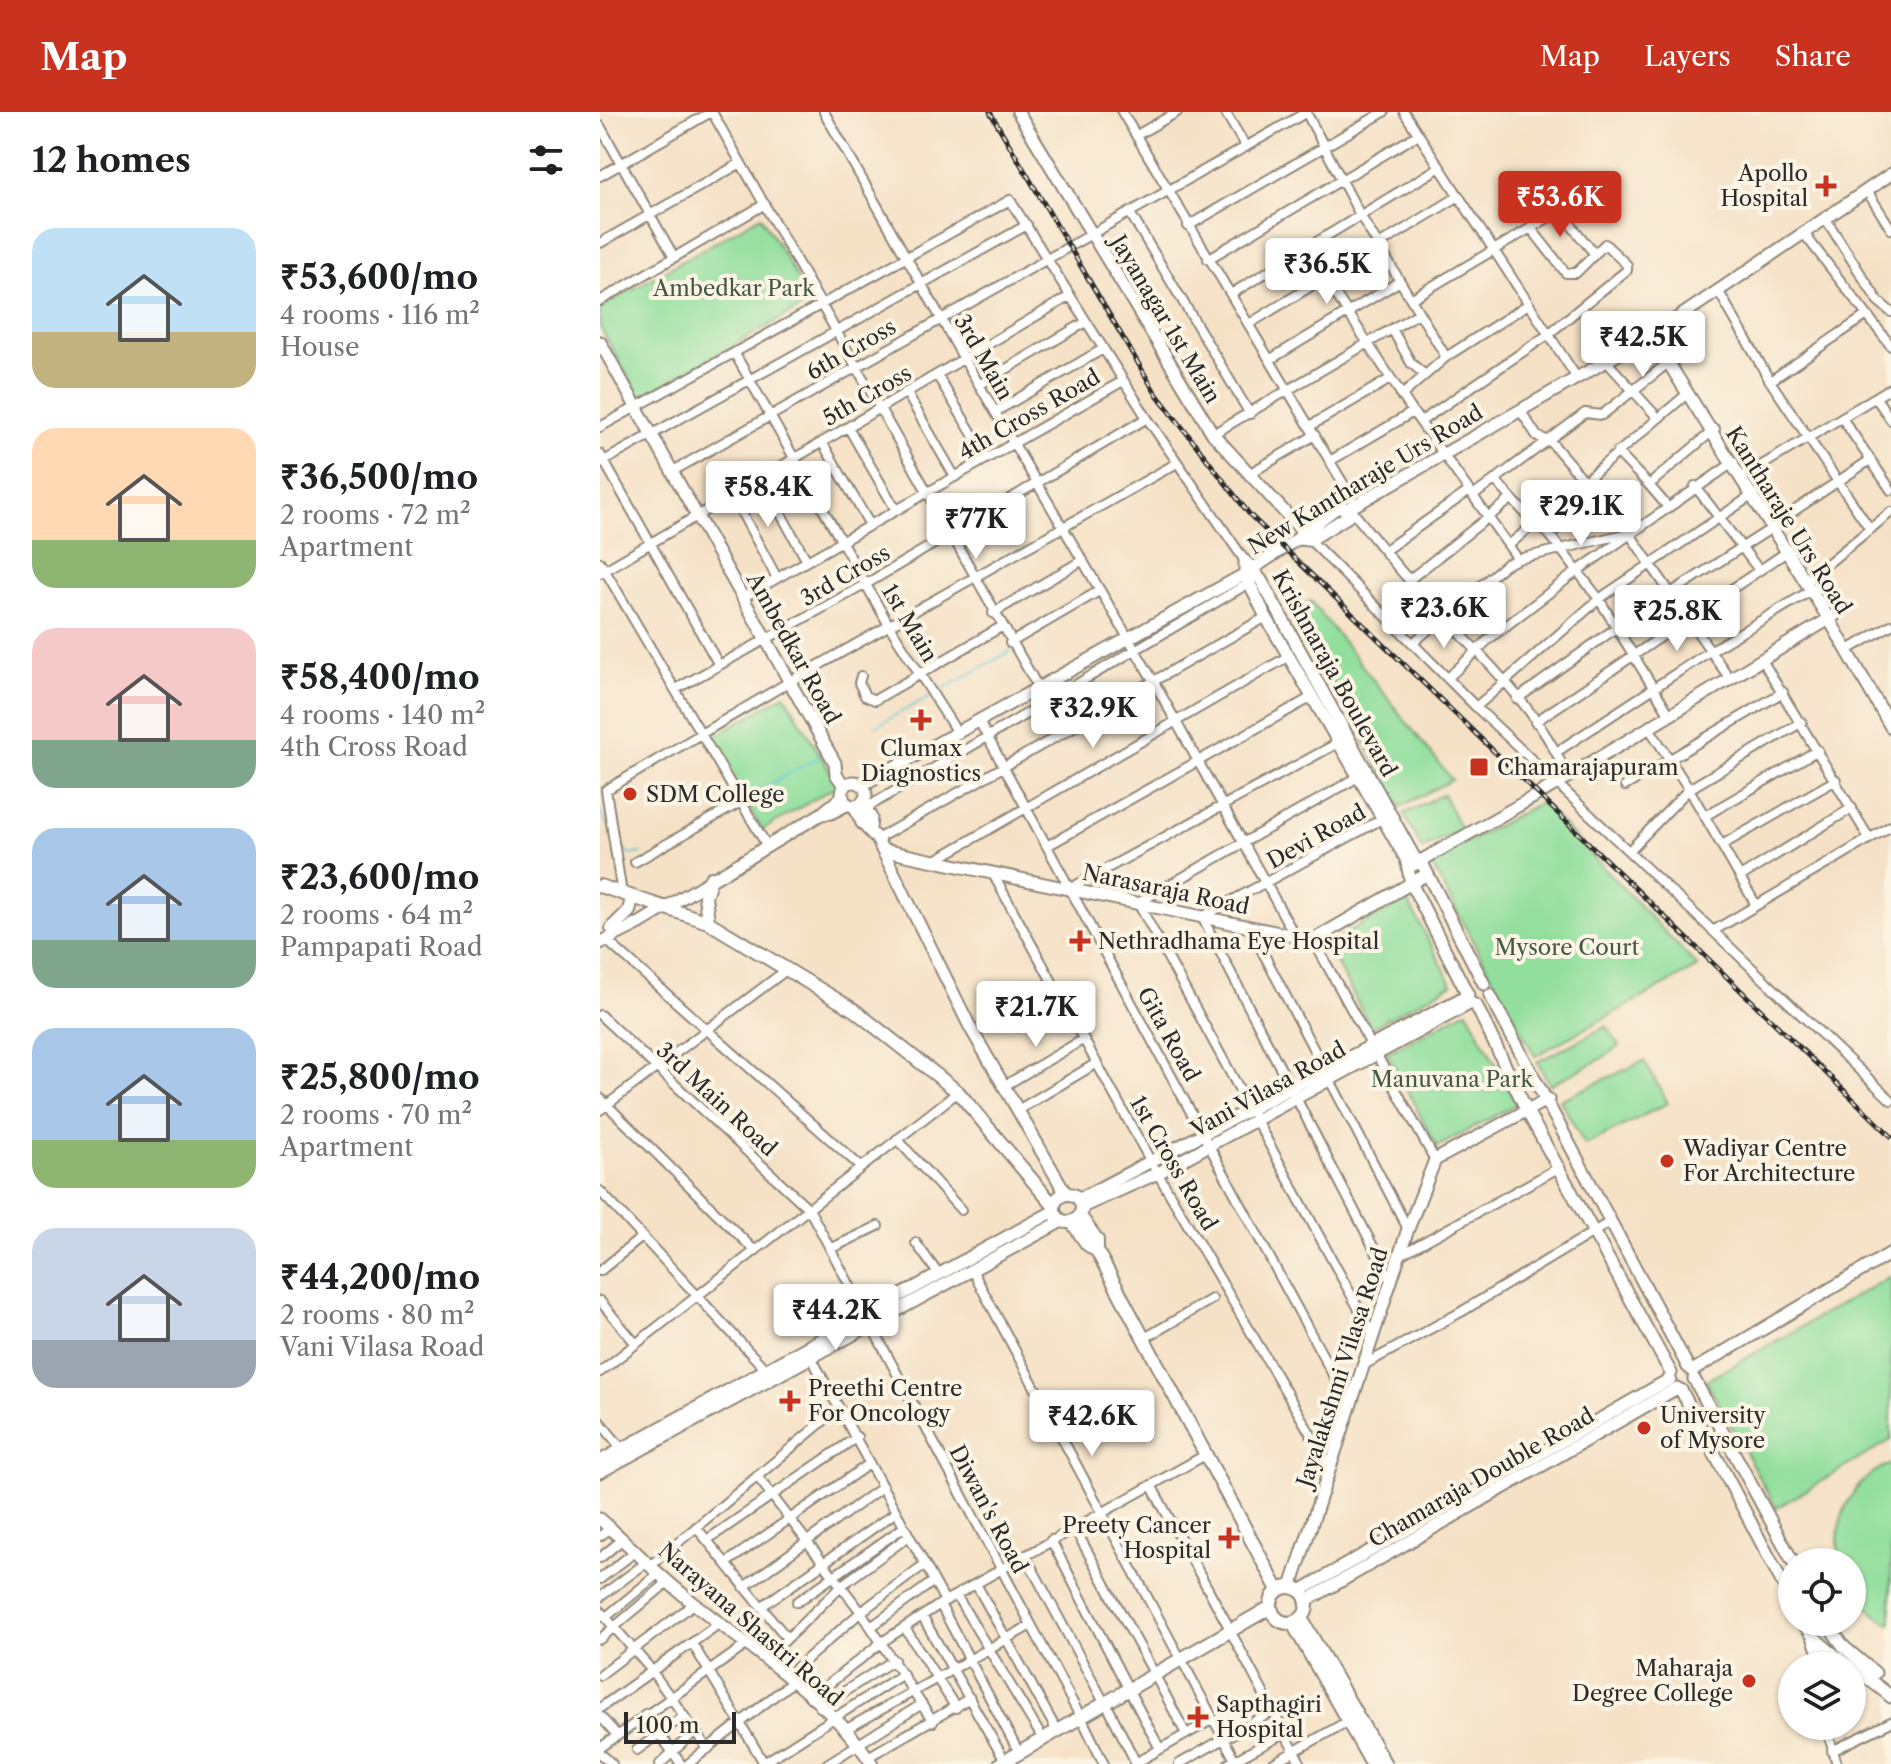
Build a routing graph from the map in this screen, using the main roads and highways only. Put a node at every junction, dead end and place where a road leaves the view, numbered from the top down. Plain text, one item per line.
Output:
1 (1018, 112) edge
2 (1891, 174) edge
3 (1654, 334) junction
4 (600, 342) edge
5 (1713, 430) junction
6 (1732, 462) junction
7 (1754, 494) junction
8 (1303, 536) junction
9 (1248, 572) junction
10 (1832, 618) junction
11 (1891, 714) edge
12 (1891, 727) edge
13 (856, 796) junction
14 (880, 845) junction
15 (1413, 864) junction
16 (1427, 874) junction
17 (711, 878) junction
18 (1411, 883) junction
19 (600, 886) edge
20 (627, 896) junction
21 (664, 906) junction
22 (708, 922) junction
23 (604, 936) edge
24 (1487, 990) junction
25 (1472, 1001) junction
26 (1548, 1099) junction
27 (1527, 1111) junction
28 (1069, 1210) junction
29 (1891, 1253) edge
30 (868, 1321) junction
31 (1691, 1372) junction
32 (1675, 1382) junction
33 (600, 1461) edge
34 (600, 1472) edge
35 (600, 1519) edge
36 (1785, 1548) edge
37 (1778, 1575) edge
38 (1294, 1592) junction
39 (1272, 1611) junction
40 (1297, 1620) junction
41 (1811, 1636) edge
42 (1836, 1636) edge
43 (1891, 1687) edge
44 (1891, 1697) edge
45 (1082, 1720) junction
46 (1009, 1760) edge
47 (870, 1761) edge
48 (1372, 1764) edge
49 (1385, 1764) edge

1 - 8 main road, Jayanagar 1st Main
2 - 3 main road, New Kantharaje Urs Road
3 - 5 main road, Kantharaje Urs Road
3 - 5 main road, Kantharaje Urs Road
3 - 8 main road, New Kantharaje Urs Road
4 - 13 main road, Ambedkar Road
5 - 6 main road, Kantharaje Urs Road
6 - 7 main road, Kantharaje Urs Road
6 - 7 main road, Kantharaje Urs Road
7 - 10 main road, Kantharaje Urs Road
8 - 9 main road, New Kantharaje Urs Road
9 - 13 main road, New Kantharaje Urs Road
9 - 15 main road, Krishnaraja Boulevard
9 - 15 main road, Krishnaraja Boulevard
10 - 11 main road, Kantharaje Urs Road
10 - 12 main road, Kantharaje Urs Road
10 - 15 main road
13 - 14 main road, Ambedkar Road
13 - 17 main road, New Kantharaje Urs Road
14 - 18 main road, Narasaraja Road
14 - 28 main road, Ambedkar Road
15 - 16 main road, Krishnaraja Boulevard
15 - 18 main road, Krishnaraja Boulevard
16 - 18 main road
16 - 24 main road, Krishnaraja Boulevard
17 - 21 main road, New Kantharaje Urs Road
17 - 22 main road
18 - 25 main road, Krishnaraja Boulevard
19 - 20 main road
20 - 21 main road
20 - 23 main road
21 - 22 main road
21 - 23 main road, New Kantharaje Urs Road
22 - 28 main road
24 - 25 main road
24 - 25 main road
24 - 26 main road, Krishnaraja Boulevard
25 - 27 main road, Krishnaraja Boulevard
25 - 28 main road, Vani Vilasa Road
26 - 27 main road
26 - 31 main road, Krishnaraja Boulevard
27 - 32 main road, Krishnaraja Boulevard
27 - 38 main road, Jayalakshmi Vilasa Road
28 - 30 main road, Vani Vilasa Road
28 - 30 main road, Vani Vilasa Road
28 - 38 main road
29 - 31 main road
30 - 33 main road, Vani Vilasa Road
30 - 34 main road, Vani Vilasa Road
31 - 32 main road
31 - 32 main road
31 - 36 main road, Krishnaraja Boulevard
32 - 37 main road, Krishnaraja Boulevard
32 - 38 main road, Chamaraja Double Road
35 - 47 main road, Narayana Shastri Road
38 - 39 main road
38 - 40 main road
39 - 40 main road
39 - 45 main road
40 - 48 main road
40 - 49 main road
41 - 44 main road
42 - 43 main road
45 - 46 main road
45 - 46 main road

